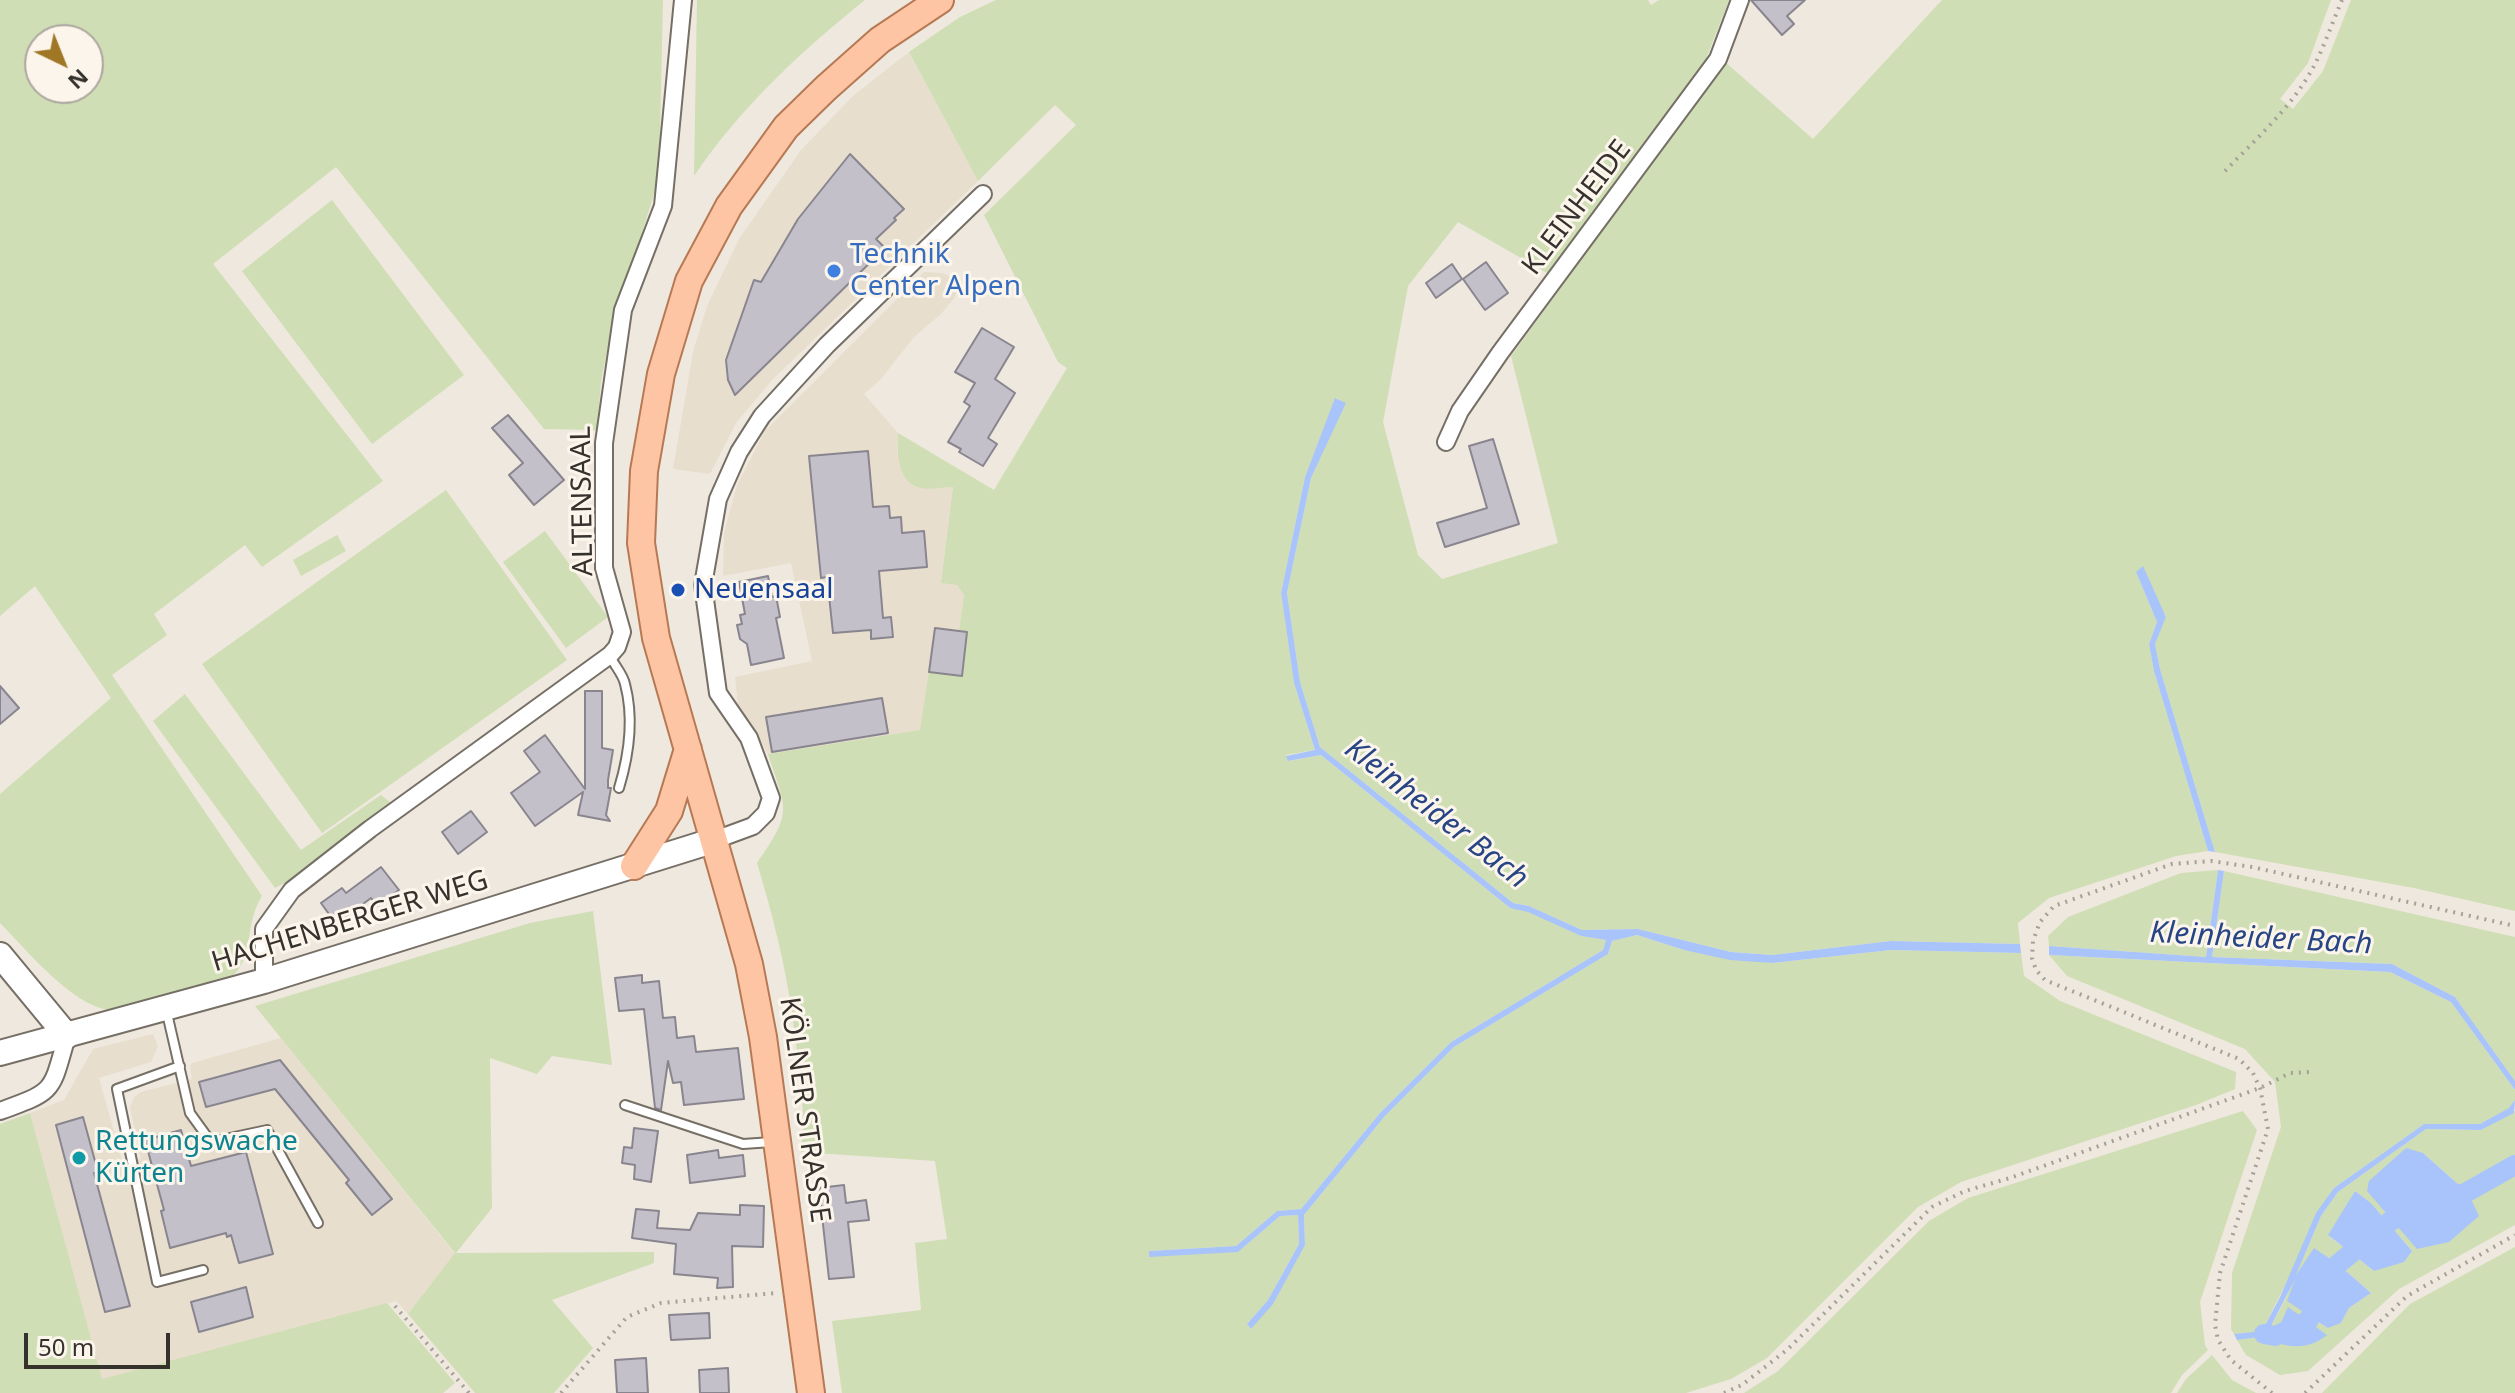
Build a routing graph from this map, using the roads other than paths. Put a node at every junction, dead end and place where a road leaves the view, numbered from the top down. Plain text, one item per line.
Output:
1 (683, 0) edge
2 (940, 0) edge
3 (1740, 0) edge
4 (983, 194) dead end
5 (1446, 442) dead end
6 (610, 655) junction
7 (688, 749) junction
8 (619, 788) dead end
9 (715, 840) junction
10 (634, 866) junction
11 (0, 955) edge
12 (264, 981) junction
13 (166, 1008) junction
14 (67, 1036) junction
15 (0, 1053) edge
16 (180, 1066) junction
17 (625, 1105) dead end
18 (0, 1111) edge
19 (777, 1142) junction
20 (318, 1223) dead end
21 (203, 1270) dead end
22 (811, 1393) edge

1 - 6 street, ALTENSAAL
2 - 7 main road, KÖLNER STRASSE
3 - 5 street, KLEINHEIDE
4 - 9 street
6 - 8 lane
6 - 12 street
7 - 9 main road, KÖLNER STRASSE
7 - 10 main road
9 - 10 street, HACHENBERGER WEG
9 - 19 main road, KÖLNER STRASSE
10 - 12 street, HACHENBERGER WEG
11 - 14 street
12 - 13 street, HACHENBERGER WEG
13 - 14 street, HACHENBERGER WEG
13 - 16 lane
14 - 15 street, HACHENBERGER WEG
14 - 18 street
16 - 20 lane
16 - 21 lane
17 - 19 lane
19 - 22 main road, KÖLNER STRASSE

